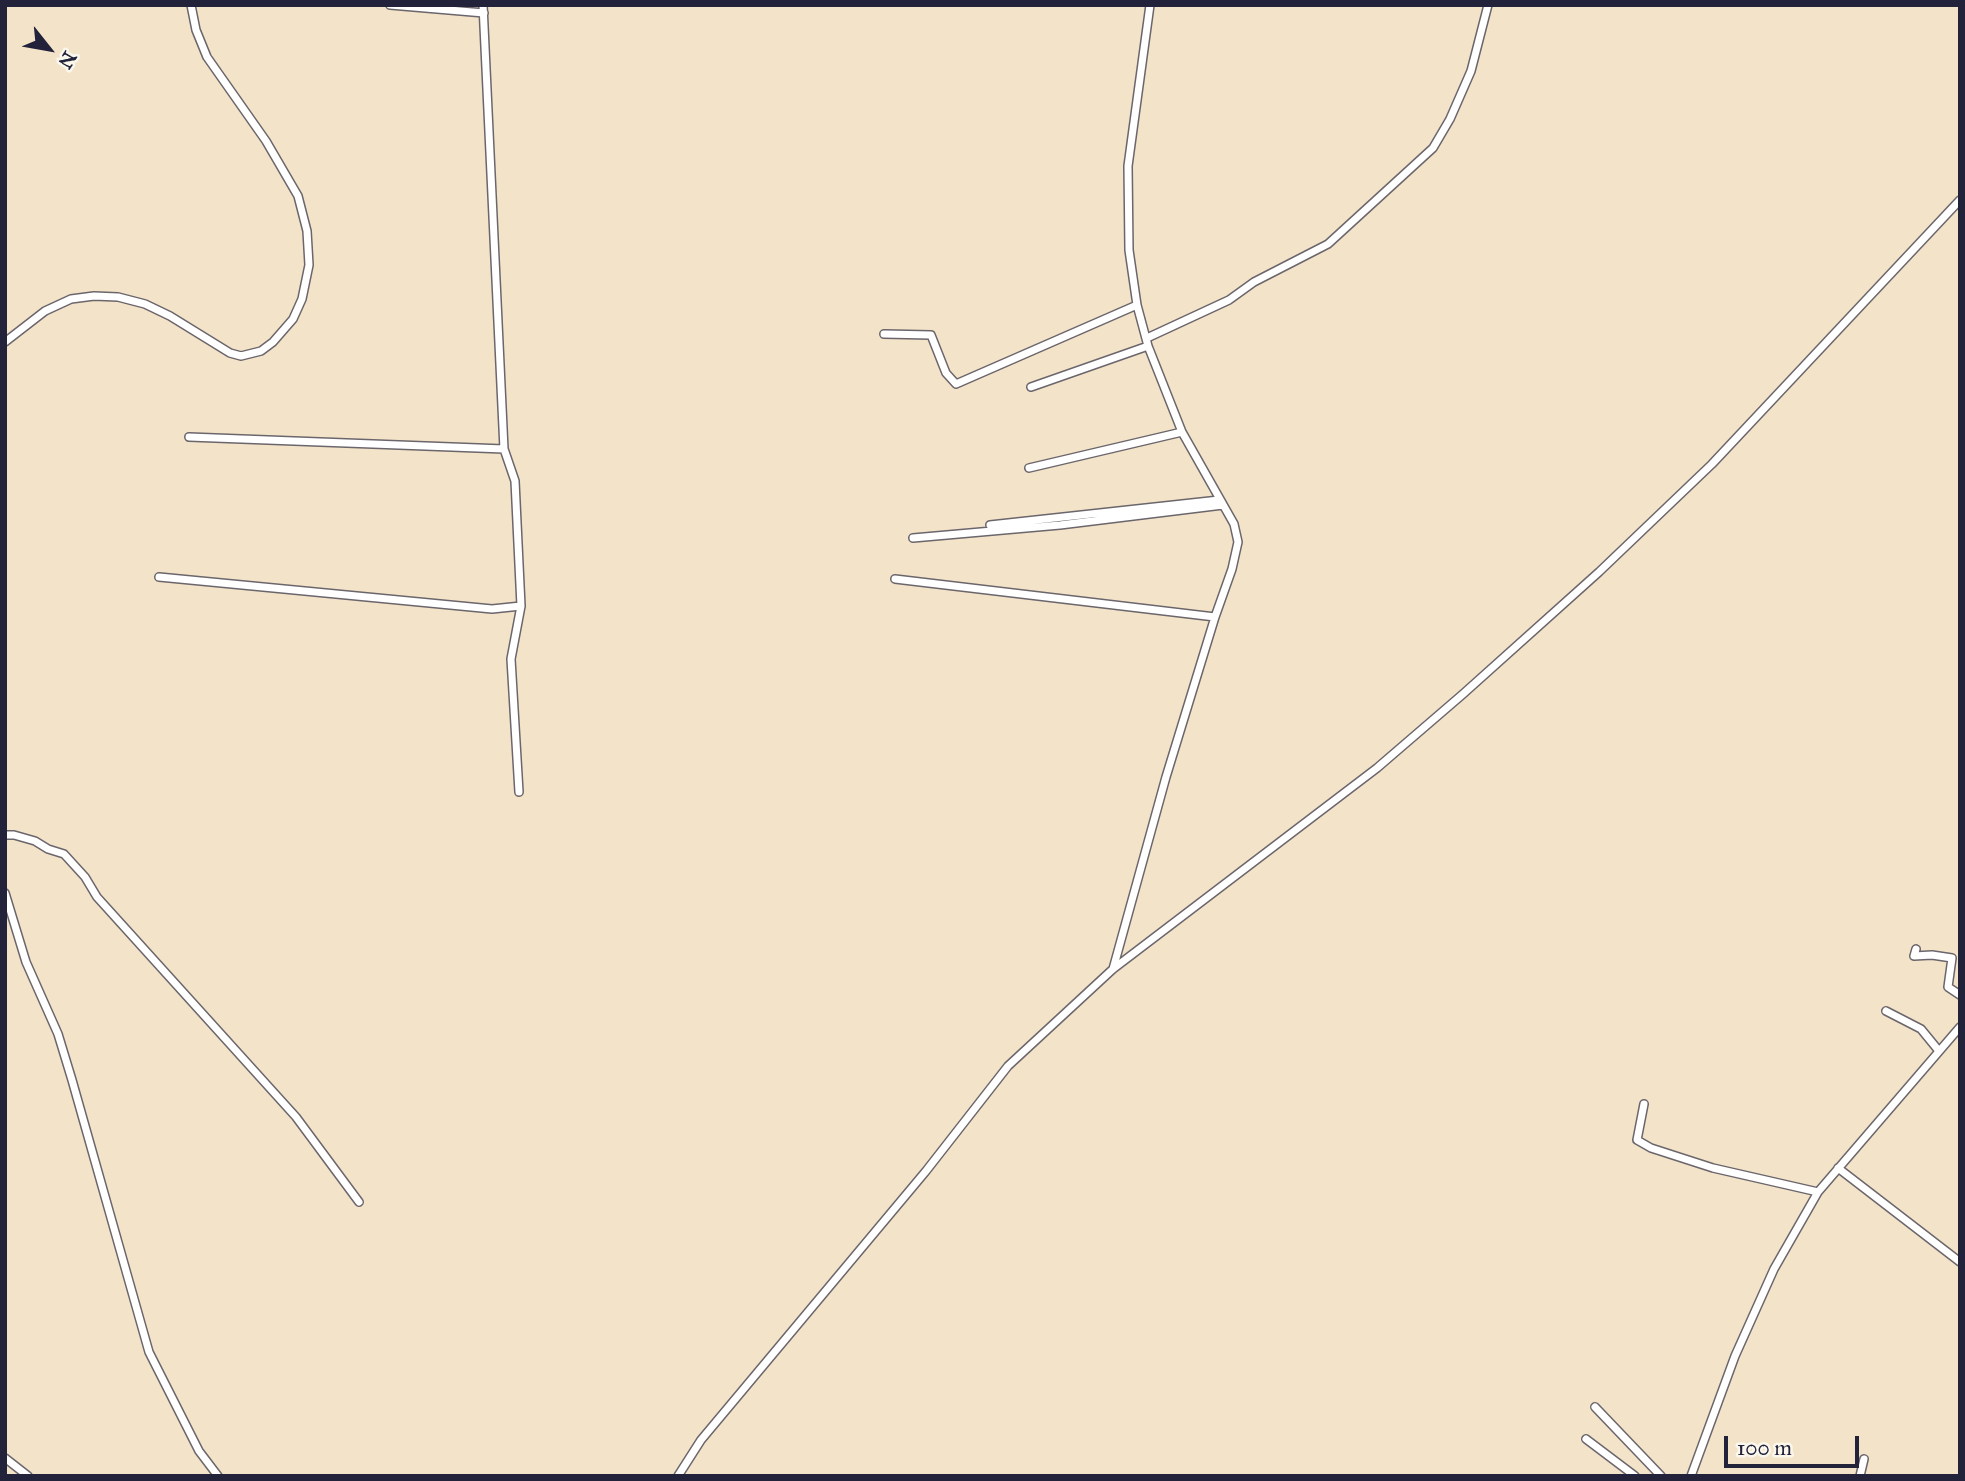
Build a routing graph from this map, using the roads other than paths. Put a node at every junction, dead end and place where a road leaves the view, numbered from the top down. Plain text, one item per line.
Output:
1 (191, 5) edge
2 (390, 5) edge
3 (1150, 5) edge
4 (1489, 5) edge
5 (484, 9) edge
6 (1960, 200) edge
7 (1137, 305) junction
8 (884, 334) dead end
9 (5, 342) edge
10 (1148, 342) junction
11 (1031, 387) dead end
12 (1181, 432) junction
13 (189, 437) dead end
14 (503, 449) junction
15 (1029, 468) dead end
16 (1221, 503) junction
17 (990, 525) dead end
18 (913, 538) dead end
19 (159, 577) dead end
20 (895, 579) dead end
21 (521, 606) junction
22 (1215, 617) junction
23 (519, 792) dead end
24 (5, 835) edge
25 (5, 893) edge
26 (1916, 949) dead end
27 (1112, 969) junction
28 (1960, 995) edge
29 (1886, 1011) dead end
30 (1960, 1027) edge
31 (1939, 1051) junction
32 (1644, 1104) dead end
33 (1838, 1168) junction
34 (1818, 1192) junction
35 (359, 1202) dead end
36 (1960, 1262) edge
37 (1595, 1407) dead end
38 (1586, 1439) dead end
39 (5, 1458) edge
40 (1864, 1459) dead end
41 (28, 1476) edge
42 (218, 1476) edge
43 (678, 1476) edge
44 (1635, 1476) edge
45 (1661, 1476) edge
46 (1691, 1476) edge
47 (1860, 1476) edge

1 - 9 street
2 - 5 street
3 - 7 street
4 - 10 street
5 - 14 street
6 - 27 street
7 - 8 street
7 - 10 street
10 - 11 street
10 - 12 street
12 - 15 street
12 - 16 street
13 - 14 street
14 - 21 street
16 - 17 street
16 - 18 street
16 - 22 street
19 - 21 street
20 - 22 street
21 - 23 street
22 - 27 street
24 - 35 street
25 - 42 street
26 - 28 street
27 - 43 street
29 - 31 street
30 - 31 street
31 - 33 street
32 - 34 street
33 - 34 street
33 - 36 street
34 - 46 street
37 - 45 street
38 - 44 street
39 - 41 street
40 - 47 street

